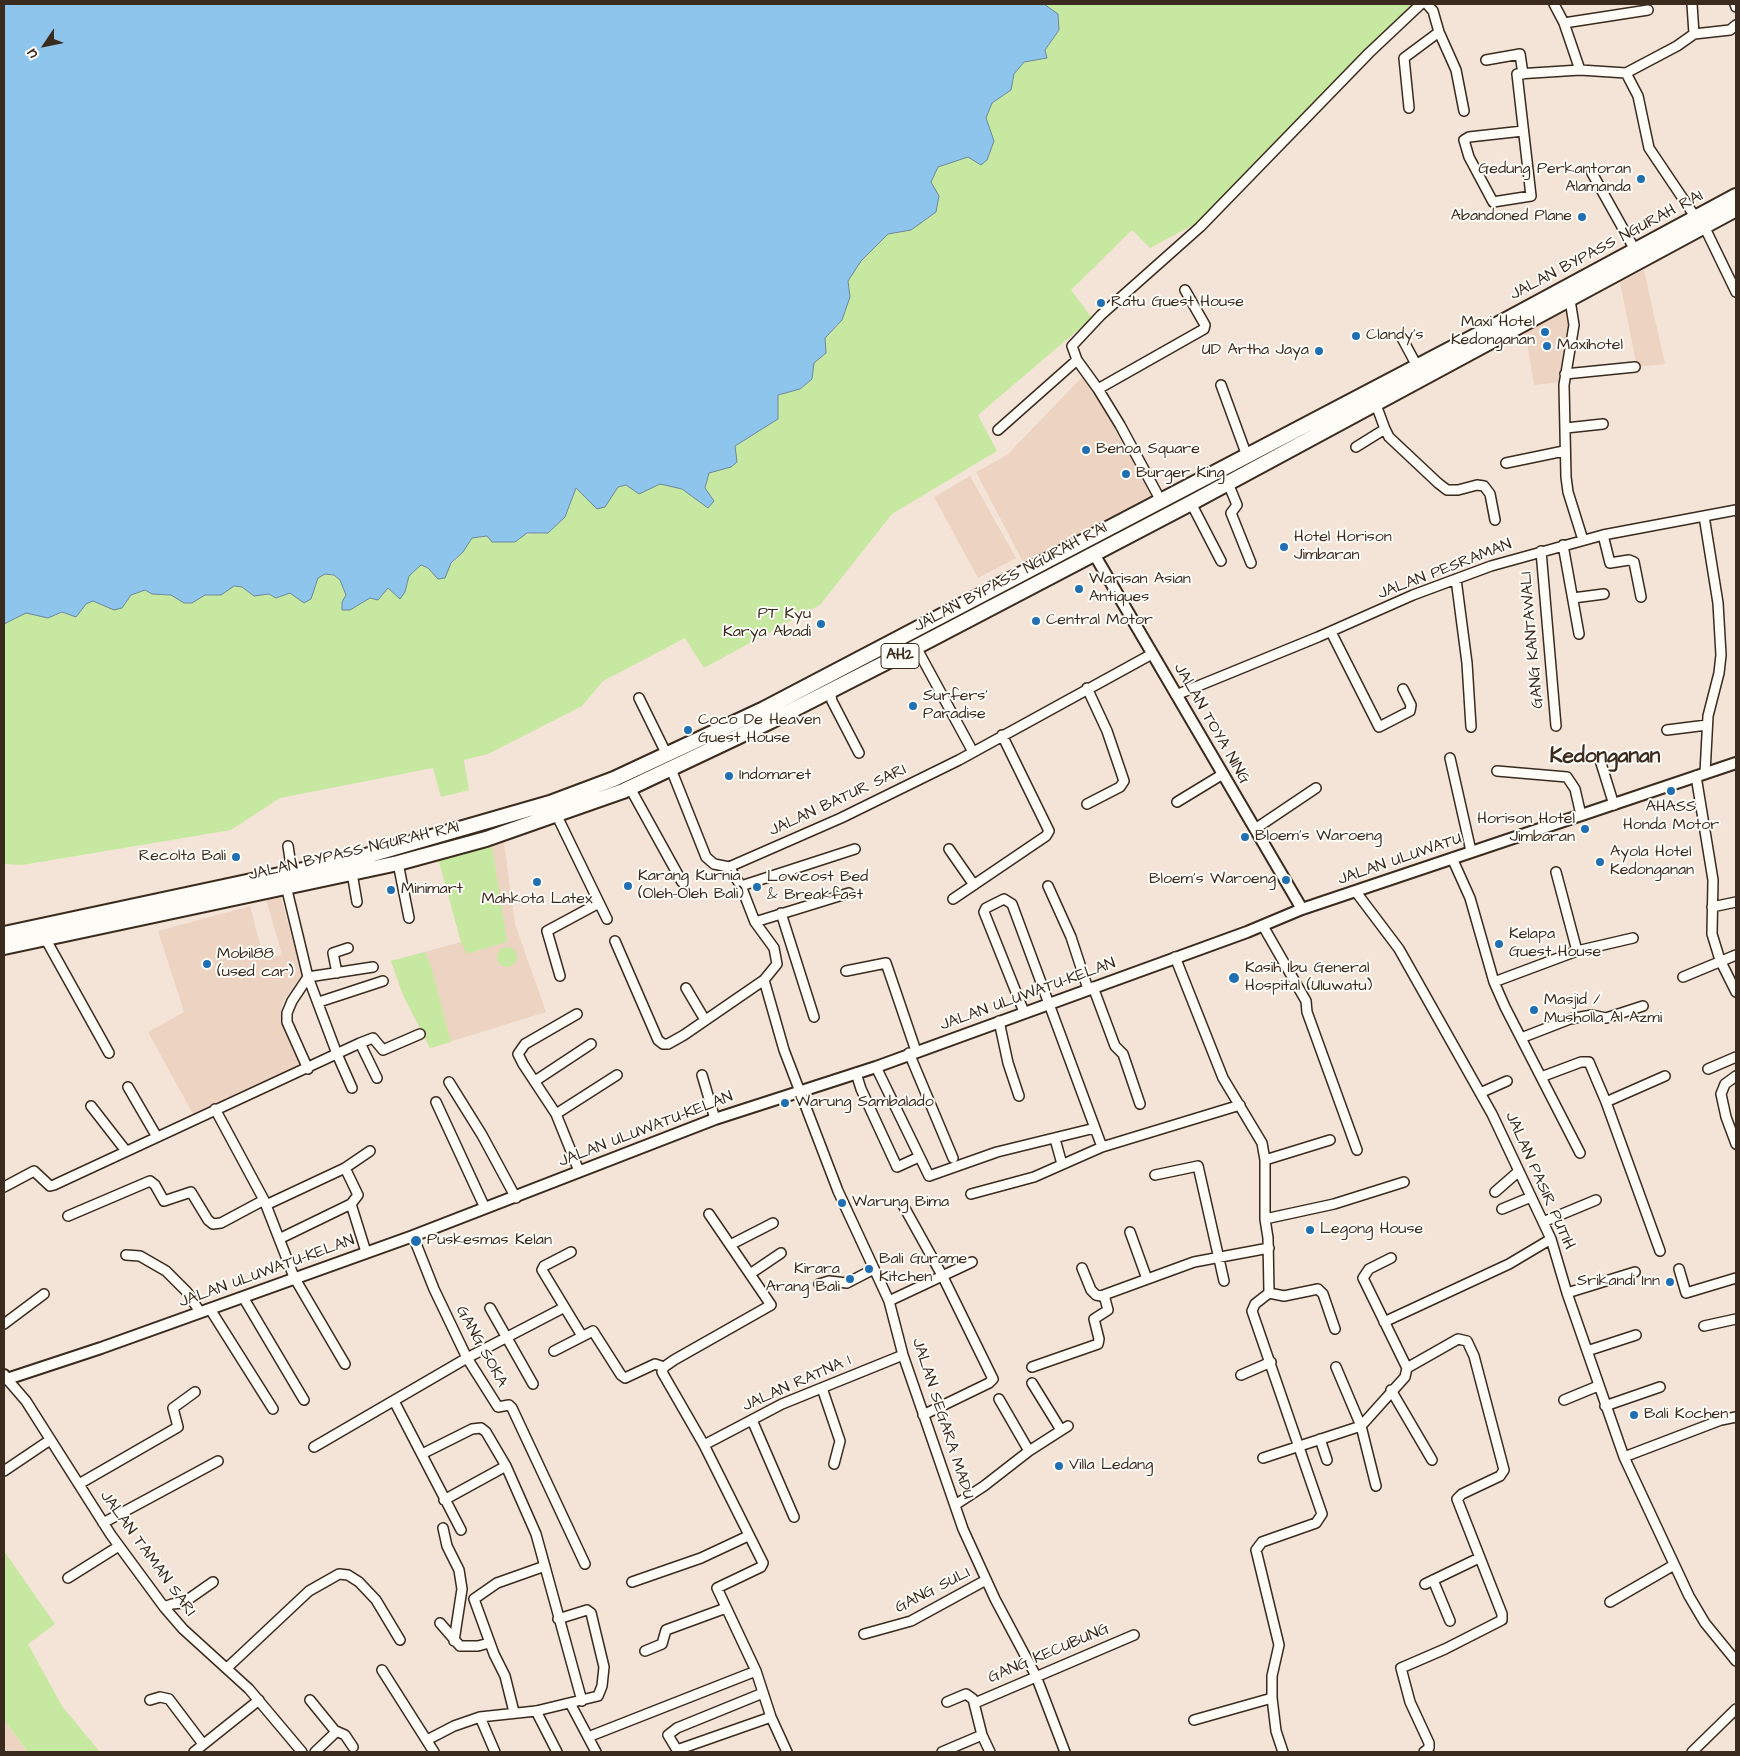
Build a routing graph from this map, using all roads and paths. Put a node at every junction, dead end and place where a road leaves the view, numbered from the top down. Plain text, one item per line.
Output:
1 (1421, 4) edge
2 (1427, 4) edge
3 (1554, 4) edge
4 (1692, 4) edge
5 (1734, 4) edge
6 (1736, 7) edge
7 (1648, 10) dead end
8 (1564, 23) junction
9 (1736, 25) edge
10 (1439, 32) junction
11 (1694, 34) junction
12 (1486, 60) dead end
13 (1580, 70) junction
14 (1626, 73) junction
15 (1524, 74) junction
16 (1409, 108) dead end
17 (1464, 111) dead end
18 (1523, 132) junction
19 (1592, 172) dead end
20 (1736, 196) edge
21 (1736, 209) edge
22 (1700, 222) junction
23 (1635, 250) junction
24 (1185, 290) dead end
25 (1736, 292) edge
26 (1570, 300) junction
27 (1509, 326) junction
28 (1402, 338) dead end
29 (1482, 339) junction
30 (1077, 360) junction
31 (1417, 366) junction
32 (1635, 367) dead end
33 (1565, 374) junction
34 (1221, 385) dead end
35 (1098, 389) junction
36 (1376, 402) junction
37 (1603, 424) dead end
38 (1566, 428) junction
39 (998, 430) dead end
40 (1385, 430) junction
41 (1356, 447) dead end
42 (1564, 451) junction
43 (1247, 456) junction
44 (1506, 463) dead end
45 (1228, 483) junction
46 (1162, 501) junction
47 (1191, 503) junction
48 (1736, 510) edge
49 (1704, 516) junction
50 (1495, 520) dead end
51 (1602, 535) junction
52 (1088, 540) junction
53 (1583, 540) junction
54 (1563, 545) junction
55 (1540, 551) junction
56 (1094, 554) junction
57 (1221, 561) dead end
58 (1251, 563) dead end
59 (1456, 579) junction
60 (1604, 594) dead end
61 (1641, 597) dead end
62 (1572, 598) junction
63 (1331, 632) junction
64 (1579, 634) dead end
65 (916, 648) junction
66 (1152, 654) junction
67 (1087, 688) junction
68 (1403, 689) dead end
69 (830, 691) junction
70 (1176, 695) junction
71 (639, 698) dead end
72 (1707, 725) junction
73 (1556, 726) dead end
74 (1472, 728) dead end
75 (1667, 730) dead end
76 (1002, 735) junction
77 (973, 752) junction
78 (667, 754) junction
79 (859, 754) dead end
80 (1450, 758) dead end
81 (1600, 760) dead end
82 (1736, 762) edge
83 (671, 769) junction
84 (1497, 771) dead end
85 (1223, 774) junction
86 (1700, 774) junction
87 (630, 788) junction
88 (1316, 788) dead end
89 (1177, 802) dead end
90 (1087, 804) dead end
91 (1614, 805) junction
92 (1581, 815) junction
93 (557, 816) junction
94 (1255, 829) junction
95 (288, 846) dead end
96 (855, 849) dead end
97 (949, 849) dead end
98 (1472, 851) junction
99 (1452, 858) junction
100 (398, 863) junction
101 (729, 868) junction
102 (292, 872) junction
103 (1556, 872) dead end
104 (352, 873) junction
105 (682, 882) dead end
106 (974, 885) junction
107 (286, 886) junction
108 (741, 886) junction
109 (1048, 886) dead end
110 (1356, 892) junction
111 (849, 893) dead end
112 (953, 899) dead end
113 (357, 902) dead end
114 (1736, 902) edge
115 (599, 903) junction
116 (1712, 907) junction
117 (1302, 909) junction
118 (781, 914) junction
119 (409, 918) dead end
120 (607, 919) dead end
121 (755, 922) junction
122 (1263, 926) junction
123 (4, 934) edge
124 (44, 938) junction
125 (1633, 938) dead end
126 (615, 941) dead end
127 (4, 947) edge
128 (348, 948) dead end
129 (1577, 951) junction
130 (1736, 955) edge
131 (1175, 957) junction
132 (1720, 960) junction
133 (373, 967) dead end
134 (846, 971) dead end
135 (337, 974) junction
136 (560, 976) dead end
137 (308, 977) junction
138 (1683, 978) dead end
139 (764, 980) junction
140 (383, 981) dead end
141 (1494, 982) junction
142 (686, 988) dead end
143 (1091, 988) junction
144 (1736, 992) edge
145 (319, 1002) junction
146 (1047, 1002) junction
147 (1643, 1006) dead end
148 (1024, 1012) junction
149 (577, 1014) dead end
150 (814, 1017) dead end
151 (705, 1020) junction
152 (999, 1021) junction
153 (420, 1034) dead end
154 (1521, 1038) junction
155 (360, 1043) junction
156 (591, 1044) dead end
157 (913, 1052) junction
158 (109, 1053) dead end
159 (337, 1054) junction
160 (1736, 1057) edge
161 (876, 1067) junction
162 (308, 1069) junction
163 (1708, 1069) dead end
164 (856, 1073) junction
165 (702, 1075) dead end
166 (618, 1076) dead end
167 (1665, 1076) dead end
168 (1736, 1076) edge
169 (1541, 1077) junction
170 (378, 1078) dead end
171 (535, 1081) junction
172 (1507, 1081) dead end
173 (449, 1082) dead end
174 (128, 1087) dead end
175 (352, 1088) dead end
176 (801, 1091) junction
177 (1480, 1093) junction
178 (1019, 1096) dead end
179 (436, 1102) dead end
180 (1606, 1102) junction
181 (1140, 1104) dead end
182 (91, 1106) dead end
183 (1240, 1106) junction
184 (216, 1109) junction
185 (556, 1114) junction
186 (715, 1119) junction
187 (1096, 1128) junction
188 (157, 1137) junction
189 (1055, 1139) junction
190 (1330, 1140) dead end
191 (1736, 1144) edge
192 (1102, 1147) junction
193 (1357, 1150) dead end
194 (126, 1151) junction
195 (370, 1151) dead end
196 (1580, 1153) dead end
197 (919, 1157) junction
198 (953, 1158) dead end
199 (1265, 1160) junction
200 (1062, 1164) junction
201 (345, 1168) junction
202 (579, 1171) junction
203 (1519, 1171) junction
204 (1155, 1175) dead end
205 (1404, 1182) dead end
206 (4, 1187) edge
207 (1495, 1192) dead end
208 (971, 1194) dead end
209 (1531, 1196) junction
210 (516, 1198) junction
211 (1596, 1200) dead end
212 (265, 1202) junction
213 (351, 1204) junction
214 (903, 1205) dead end
215 (485, 1208) junction
216 (1502, 1209) dead end
217 (709, 1214) dead end
218 (68, 1216) dead end
219 (1265, 1219) junction
220 (1543, 1222) junction
221 (773, 1223) dead end
222 (1130, 1232) dead end
223 (413, 1236) junction
224 (279, 1239) junction
225 (1551, 1239) junction
226 (730, 1245) junction
227 (1269, 1248) junction
228 (1660, 1251) dead end
229 (366, 1252) junction
230 (571, 1252) dead end
231 (781, 1253) dead end
232 (126, 1255) dead end
233 (1219, 1256) junction
234 (1391, 1258) dead end
235 (972, 1262) dead end
236 (1082, 1268) dead end
237 (874, 1269) junction
238 (1679, 1269) dead end
239 (1635, 1272) dead end
240 (750, 1274) junction
241 (943, 1277) junction
242 (294, 1278) junction
243 (1736, 1278) edge
244 (1147, 1279) junction
245 (1224, 1281) dead end
246 (819, 1284) dead end
247 (1269, 1293) junction
248 (1566, 1293) junction
249 (44, 1294) dead end
250 (1104, 1295) junction
251 (243, 1296) junction
252 (889, 1301) junction
253 (210, 1308) junction
254 (490, 1308) dead end
255 (563, 1308) junction
256 (200, 1312) junction
257 (1736, 1319) edge
258 (1384, 1322) junction
259 (4, 1324) edge
260 (1704, 1326) dead end
261 (1335, 1328) dead end
262 (507, 1336) junction
263 (582, 1336) junction
264 (1636, 1336) dead end
265 (554, 1351) dead end
266 (1587, 1351) junction
267 (903, 1355) junction
268 (466, 1358) junction
269 (1271, 1362) junction
270 (345, 1364) dead end
271 (664, 1367) junction
272 (1032, 1367) dead end
273 (1336, 1367) dead end
274 (1407, 1368) junction
275 (1241, 1375) dead end
276 (5, 1378) edge
277 (1032, 1383) dead end
278 (533, 1384) dead end
279 (1598, 1386) junction
280 (1660, 1387) dead end
281 (822, 1388) junction
282 (1391, 1390) junction
283 (195, 1392) dead end
284 (999, 1399) dead end
285 (304, 1400) dead end
286 (1564, 1400) dead end
287 (394, 1401) junction
288 (1605, 1406) junction
289 (273, 1409) dead end
290 (923, 1415) junction
291 (1736, 1417) edge
292 (752, 1420) junction
293 (1361, 1426) junction
294 (1320, 1439) junction
295 (50, 1440) junction
296 (704, 1444) junction
297 (1298, 1445) junction
298 (314, 1447) dead end
299 (1029, 1451) junction
300 (422, 1454) junction
301 (1624, 1457) junction
302 (1263, 1458) dead end
303 (1327, 1460) dead end
304 (1432, 1460) dead end
305 (218, 1462) dead end
306 (834, 1464) dead end
307 (506, 1466) junction
308 (4, 1471) edge
309 (79, 1484) junction
310 (1376, 1486) dead end
311 (444, 1500) junction
312 (955, 1504) junction
313 (794, 1517) dead end
314 (103, 1523) junction
315 (443, 1528) dead end
316 (461, 1530) dead end
317 (748, 1536) junction
318 (119, 1546) junction
319 (1480, 1558) junction
320 (585, 1564) dead end
321 (1674, 1565) junction
322 (545, 1566) junction
323 (68, 1578) dead end
324 (986, 1580) junction
325 (213, 1582) dead end
326 (632, 1582) dead end
327 (1610, 1602) dead end
328 (164, 1607) junction
329 (726, 1608) junction
330 (558, 1619) junction
331 (1450, 1621) dead end
332 (440, 1623) dead end
333 (864, 1634) dead end
334 (1134, 1634) dead end
335 (400, 1640) dead end
336 (454, 1641) junction
337 (489, 1642) junction
338 (646, 1651) dead end
339 (1736, 1660) edge
340 (227, 1668) junction
341 (382, 1670) dead end
342 (756, 1671) junction
343 (1036, 1676) junction
344 (763, 1693) junction
345 (1272, 1698) junction
346 (150, 1700) dead end
347 (259, 1700) junction
348 (310, 1700) dead end
349 (582, 1701) junction
350 (947, 1702) dead end
351 (570, 1703) junction
352 (975, 1703) junction
353 (1736, 1709) edge
354 (536, 1711) junction
355 (514, 1712) junction
356 (480, 1717) junction
357 (771, 1717) junction
358 (1194, 1720) dead end
359 (336, 1731) junction
360 (982, 1735) junction
361 (588, 1737) junction
362 (427, 1740) junction
363 (204, 1744) junction
364 (352, 1747) dead end
365 (194, 1752) edge
366 (302, 1752) edge
367 (315, 1752) edge
368 (434, 1752) edge
369 (495, 1752) edge
370 (557, 1752) edge
371 (596, 1752) edge
372 (788, 1752) edge
373 (942, 1752) edge
374 (990, 1752) edge
375 (1065, 1752) edge
376 (1282, 1752) edge
377 (1424, 1752) edge
378 (1692, 1752) edge

1 - 30 street
2 - 10 street
3 - 8 street
4 - 11 street
5 - 6 street
7 - 8 street
8 - 13 street
9 - 11 street
10 - 16 street
10 - 17 street
11 - 14 street
12 - 15 street
13 - 14 street
13 - 15 street
14 - 22 street
15 - 18 street
18 - 18 street
19 - 23 street
20 - 22 highway, JALAN BYPASS NGURAH RAI / AH2
21 - 22 highway, JALAN BYPASS NGURAH RAI / AH2
22 - 23 highway, JALAN BYPASS NGURAH RAI / AH2
22 - 25 street
22 - 26 highway, JALAN BYPASS NGURAH RAI / AH2
23 - 27 highway, JALAN BYPASS NGURAH RAI / AH2
24 - 35 street
26 - 27 highway, JALAN BYPASS NGURAH RAI / AH2
26 - 33 street
27 - 29 highway, JALAN BYPASS NGURAH RAI / AH2
28 - 31 street
29 - 31 highway, JALAN BYPASS NGURAH RAI / AH2
29 - 36 highway, JALAN BYPASS NGURAH RAI / AH2
30 - 35 street
30 - 39 street
31 - 43 highway, JALAN BYPASS NGURAH RAI / AH2
32 - 33 street
33 - 38 street
34 - 43 street
35 - 46 street
36 - 40 street
36 - 45 highway, JALAN BYPASS NGURAH RAI / AH2
37 - 38 street
38 - 42 street
40 - 41 street
40 - 50 street
42 - 44 street
42 - 53 street
43 - 46 highway, JALAN BYPASS NGURAH RAI / AH2
45 - 47 highway, JALAN BYPASS NGURAH RAI / AH2
45 - 58 street
46 - 52 highway, JALAN BYPASS NGURAH RAI / AH2
47 - 56 highway, JALAN BYPASS NGURAH RAI / AH2
47 - 57 street
48 - 49 street, JALAN PESRAMAN
49 - 51 street, JALAN PESRAMAN
49 - 72 street
51 - 53 street, JALAN PESRAMAN
51 - 61 street
52 - 56 highway
52 - 78 highway, JALAN BYPASS NGURAH RAI / AH2
53 - 54 street, JALAN PESRAMAN
54 - 55 street, JALAN PESRAMAN
54 - 62 street
55 - 59 street, JALAN PESRAMAN
55 - 73 street, GANG KANTAWALI
56 - 65 highway, JALAN BYPASS NGURAH RAI / AH2
56 - 66 street, JALAN TOYA NING
59 - 63 street, JALAN PESRAMAN
59 - 74 street
60 - 62 street
62 - 64 street
63 - 68 street
63 - 70 street, JALAN PESRAMAN
65 - 69 highway, JALAN BYPASS NGURAH RAI / AH2
65 - 77 street
66 - 67 street, JALAN BATUR SARI
66 - 70 street, JALAN TOYA NING
67 - 76 street, JALAN BATUR SARI
67 - 90 street
69 - 79 street
69 - 83 highway, JALAN BYPASS NGURAH RAI / AH2
70 - 85 street, JALAN TOYA NING
71 - 78 street
72 - 75 street
72 - 86 street
76 - 77 street, JALAN BATUR SARI
76 - 106 street
77 - 101 street, JALAN BATUR SARI
78 - 102 highway, JALAN BYPASS NGURAH RAI / AH2
80 - 98 street
81 - 91 street
82 - 86 street, JALAN ULUWATU
83 - 87 highway, JALAN BYPASS NGURAH RAI / AH2
83 - 101 street
84 - 92 street
85 - 89 street
85 - 94 street, JALAN TOYA NING
86 - 91 street, JALAN ULUWATU
86 - 116 street
87 - 93 highway, JALAN BYPASS NGURAH RAI / AH2
87 - 105 street
88 - 94 street
91 - 92 street, JALAN ULUWATU
92 - 98 street, JALAN ULUWATU
93 - 100 highway, JALAN BYPASS NGURAH RAI / AH2
93 - 115 street
94 - 117 street, JALAN TOYA NING
95 - 102 street
96 - 108 street
97 - 106 street
98 - 99 street, JALAN ULUWATU
99 - 110 street, JALAN ULUWATU
99 - 141 street
100 - 104 highway, JALAN BYPASS NGURAH RAI / AH2
100 - 119 street
101 - 108 street
102 - 123 highway, JALAN BYPASS NGURAH RAI / AH2
103 - 129 street
104 - 107 highway, JALAN BYPASS NGURAH RAI / AH2
104 - 113 street
106 - 112 street
107 - 124 highway, JALAN BYPASS NGURAH RAI / AH2
107 - 137 street
108 - 121 street
109 - 143 street
110 - 117 street, JALAN ULUWATU
110 - 177 street, JALAN PASIR PUTIH
111 - 118 street
114 - 116 street
115 - 120 street
115 - 136 street
116 - 132 street
117 - 122 street, JALAN ULUWATU-KELAN
118 - 121 street
118 - 150 street
121 - 139 street
122 - 131 street, JALAN ULUWATU-KELAN
122 - 193 street
124 - 127 highway, JALAN BYPASS NGURAH RAI / AH2
124 - 158 street
125 - 129 street
126 - 151 street
128 - 135 street
129 - 141 street
130 - 132 street
131 - 143 street, JALAN ULUWATU-KELAN
131 - 183 street
132 - 138 street
132 - 144 street
133 - 135 street
134 - 157 street
135 - 137 street
137 - 145 street
137 - 162 street
139 - 151 street
139 - 176 street
140 - 145 street
141 - 154 street
142 - 151 street
143 - 146 street, JALAN ULUWATU-KELAN
143 - 181 street
145 - 159 street
146 - 148 street, JALAN ULUWATU-KELAN
146 - 148 street
146 - 187 street
147 - 154 street
148 - 152 street, JALAN ULUWATU-KELAN
149 - 171 street
152 - 157 street, JALAN ULUWATU-KELAN
152 - 178 street
153 - 155 street
154 - 169 street
155 - 159 street
155 - 170 street
156 - 171 street
157 - 161 street, JALAN ULUWATU-KELAN
157 - 198 street
159 - 162 street
159 - 175 street
160 - 163 street
161 - 164 street, JALAN ULUWATU-KELAN
161 - 197 street
162 - 184 street
164 - 176 street, JALAN ULUWATU-KELAN
164 - 197 street
165 - 186 street
166 - 185 street
167 - 180 street
168 - 191 street
169 - 180 street
169 - 196 street
171 - 185 street
172 - 177 street
173 - 210 street
174 - 188 street
176 - 186 street, JALAN ULUWATU-KELAN
176 - 237 street, JALAN SEGARA MADU
177 - 203 street, JALAN PASIR PUTIH
179 - 215 street
180 - 228 street
182 - 194 street
183 - 192 street
183 - 199 street
184 - 188 street
184 - 212 street
185 - 202 street
186 - 202 street, JALAN ULUWATU-KELAN
187 - 189 street
187 - 192 street
188 - 194 street
189 - 197 street
189 - 200 street
190 - 199 street
192 - 200 street
194 - 206 street
195 - 201 street
199 - 219 street
200 - 208 street
201 - 212 street
201 - 213 street
202 - 210 street, JALAN ULUWATU-KELAN
203 - 207 street
203 - 209 street, JALAN PASIR PUTIH
204 - 233 street
205 - 219 street
209 - 216 street
209 - 220 street, JALAN PASIR PUTIH
210 - 215 street, JALAN ULUWATU-KELAN
211 - 220 street
212 - 218 street
212 - 224 street
213 - 224 street
213 - 229 street
214 - 241 street
215 - 223 street, JALAN ULUWATU-KELAN
217 - 226 street
219 - 227 street
220 - 225 street, JALAN PASIR PUTIH
221 - 226 street
222 - 244 street
223 - 229 street, JALAN ULUWATU-KELAN
223 - 268 street, GANG SOKA
224 - 242 street
225 - 248 street, JALAN PASIR PUTIH
225 - 258 street
226 - 240 street
227 - 233 street
227 - 247 street
229 - 242 street, JALAN ULUWATU-KELAN
230 - 255 street
231 - 240 street
232 - 256 street
233 - 244 street
233 - 245 street
234 - 258 street
235 - 241 street
236 - 250 street
237 - 246 street
237 - 252 street, JALAN SEGARA MADU
238 - 243 street
239 - 248 street
240 - 271 street
241 - 252 street
241 - 290 street
242 - 251 street, JALAN ULUWATU-KELAN
242 - 270 street
244 - 250 street
247 - 261 street
247 - 269 street
248 - 266 street, JALAN PASIR PUTIH
249 - 259 street
250 - 272 street
251 - 253 street, JALAN ULUWATU-KELAN
251 - 285 street
252 - 267 street, JALAN SEGARA MADU
253 - 256 street, JALAN ULUWATU-KELAN
253 - 289 street
254 - 262 street
255 - 262 street
255 - 263 street
256 - 276 street, JALAN ULUWATU-KELAN
257 - 260 street
258 - 274 street
262 - 268 street
262 - 278 street
263 - 265 street
263 - 271 street
264 - 266 street
266 - 279 street, JALAN PASIR PUTIH
267 - 281 street, JALAN RATNA 1
267 - 290 street, JALAN SEGARA MADU
268 - 287 street
268 - 320 street, GANG SOKA
269 - 275 street
269 - 297 street
271 - 296 street
273 - 293 street
274 - 282 street
274 - 319 street
276 - 295 street, JALAN TAMAN SARI
277 - 299 street
279 - 286 street
279 - 288 street, JALAN PASIR PUTIH
280 - 288 street
281 - 292 street, JALAN RATNA 1
281 - 306 street
282 - 293 street
282 - 304 street
283 - 309 street
284 - 299 street
287 - 298 street
287 - 300 street
288 - 301 street, JALAN PASIR PUTIH
290 - 312 street, JALAN SEGARA MADU
291 - 301 street
292 - 296 street, JALAN RATNA 1
292 - 313 street
293 - 294 street
293 - 310 street
294 - 297 street
294 - 303 street
295 - 308 street
295 - 309 street, JALAN TAMAN SARI
296 - 317 street
297 - 302 street
297 - 345 street
299 - 312 street
300 - 307 street
300 - 311 street
301 - 321 street, JALAN PASIR PUTIH
305 - 314 street
307 - 311 street
307 - 322 street
309 - 314 street, JALAN TAMAN SARI
311 - 316 street
312 - 324 street, JALAN SEGARA MADU
314 - 318 street, JALAN TAMAN SARI
315 - 336 street
317 - 326 street
317 - 329 street
318 - 323 street
318 - 328 street, JALAN TAMAN SARI
319 - 331 street
319 - 377 street
321 - 327 street
321 - 339 street, JALAN PASIR PUTIH
322 - 330 street
322 - 337 street
324 - 333 street, GANG SULI
324 - 343 street, JALAN SEGARA MADU
325 - 328 street
328 - 340 street, JALAN TAMAN SARI
329 - 338 street
329 - 342 street
330 - 349 street
330 - 349 street
332 - 336 street
334 - 343 street, GANG KECUBUNG
335 - 340 street
336 - 337 street
337 - 355 street
340 - 347 street, JALAN TAMAN SARI
341 - 362 street
342 - 344 street
342 - 361 street
343 - 352 street, GANG KECUBUNG
343 - 375 street, JALAN SEGARA MADU
344 - 357 street
344 - 357 street
345 - 358 street
345 - 376 street
346 - 363 street
347 - 363 street
347 - 366 street, JALAN TAMAN SARI
348 - 359 street
349 - 351 street
350 - 352 street
351 - 354 street
351 - 361 street
352 - 360 street
353 - 378 street
354 - 355 street
354 - 370 street
355 - 356 street
356 - 362 street
356 - 369 street
357 - 372 street
359 - 364 street
359 - 367 street
360 - 373 street
360 - 374 street
361 - 371 street
362 - 368 street
363 - 365 street

